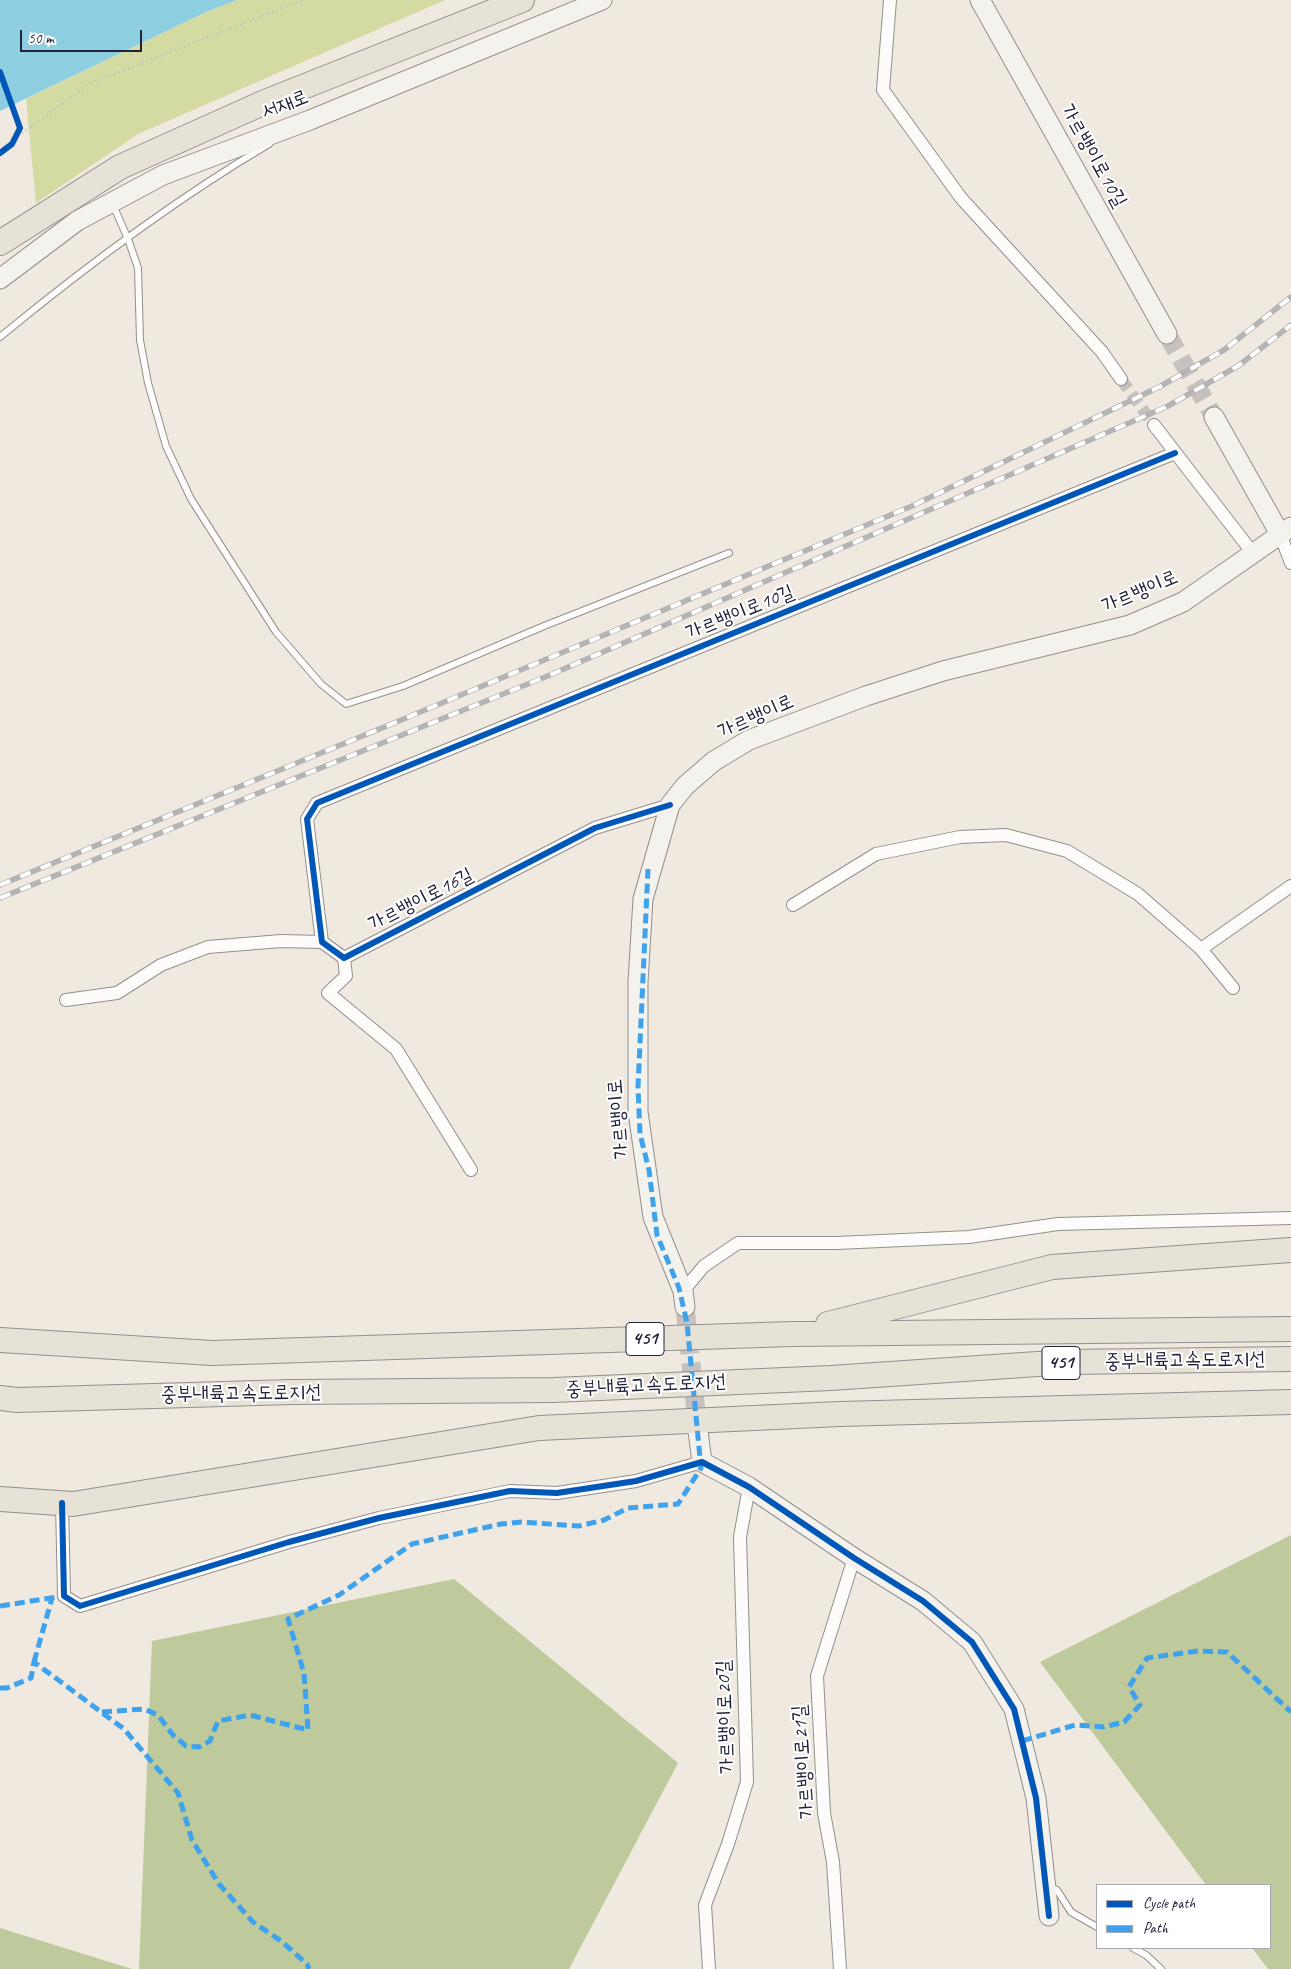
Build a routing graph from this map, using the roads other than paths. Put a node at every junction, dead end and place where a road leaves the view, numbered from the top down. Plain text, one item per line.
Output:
1 (522, 0) edge
2 (602, 0) edge
3 (890, 0) edge
4 (980, 0) edge
5 (310, 120) junction
6 (112, 202) junction
7 (128, 238) junction
8 (0, 243) edge
9 (0, 279) edge
10 (1167, 334) tunnel mouth
11 (0, 337) edge
12 (1121, 379) tunnel mouth
13 (1214, 417) tunnel mouth
14 (1154, 425) tunnel mouth
15 (1174, 453) junction
16 (1286, 530) edge
17 (1252, 552) junction
18 (729, 553) dead end
19 (1291, 563) edge
20 (670, 805) junction
21 (1291, 886) edge
22 (793, 905) dead end
23 (322, 942) junction
24 (1202, 948) junction
25 (344, 958) junction
26 (1233, 988) dead end
27 (66, 1000) dead end
28 (471, 1170) dead end
29 (1291, 1218) edge
30 (1291, 1250) edge
31 (684, 1299) joint
32 (1291, 1329) edge
33 (792, 1334) junction
34 (0, 1340) edge
35 (1291, 1359) edge
36 (0, 1398) edge
37 (1291, 1402) edge
38 (698, 1431) tunnel mouth
39 (702, 1462) junction
40 (749, 1487) junction
41 (0, 1498) edge
42 (62, 1503) junction
43 (854, 1558) junction
44 (1045, 1885) junction
45 (1049, 1916) dead end
46 (1096, 1926) edge
47 (1135, 1949) edge
48 (709, 1969) edge
49 (840, 1969) edge
50 (1162, 1969) edge

1 - 8 highway
2 - 5 street, 서재로
3 - 12 street
4 - 10 street, 가르뱅이로10길
5 - 6 street, 서재로
5 - 7 lane
6 - 7 lane
6 - 9 street, 서재로
7 - 11 lane
7 - 18 lane
13 - 16 street
14 - 15 street
15 - 17 street
15 - 23 street, 가르뱅이로10길
16 - 17 street, 가르뱅이로
16 - 19 street
17 - 20 street, 가르뱅이로
20 - 25 street, 가르뱅이로16길
20 - 31 street, 가르뱅이로
21 - 24 street
22 - 24 street
23 - 25 street
23 - 27 street
24 - 26 street
25 - 28 street
29 - 31 street
30 - 33 highway
32 - 33 highway, 중부내륙고속도로지선 / 451
33 - 34 highway, 중부내륙고속도로지선 / 451
35 - 36 highway, 중부내륙고속도로지선 / 451
37 - 42 highway
38 - 39 street
39 - 40 street
39 - 42 street
40 - 43 street
40 - 48 street, 가르뱅이로20길
41 - 42 highway
43 - 44 street
43 - 49 street, 가르뱅이로21길
44 - 45 street
44 - 46 lane
47 - 50 lane

